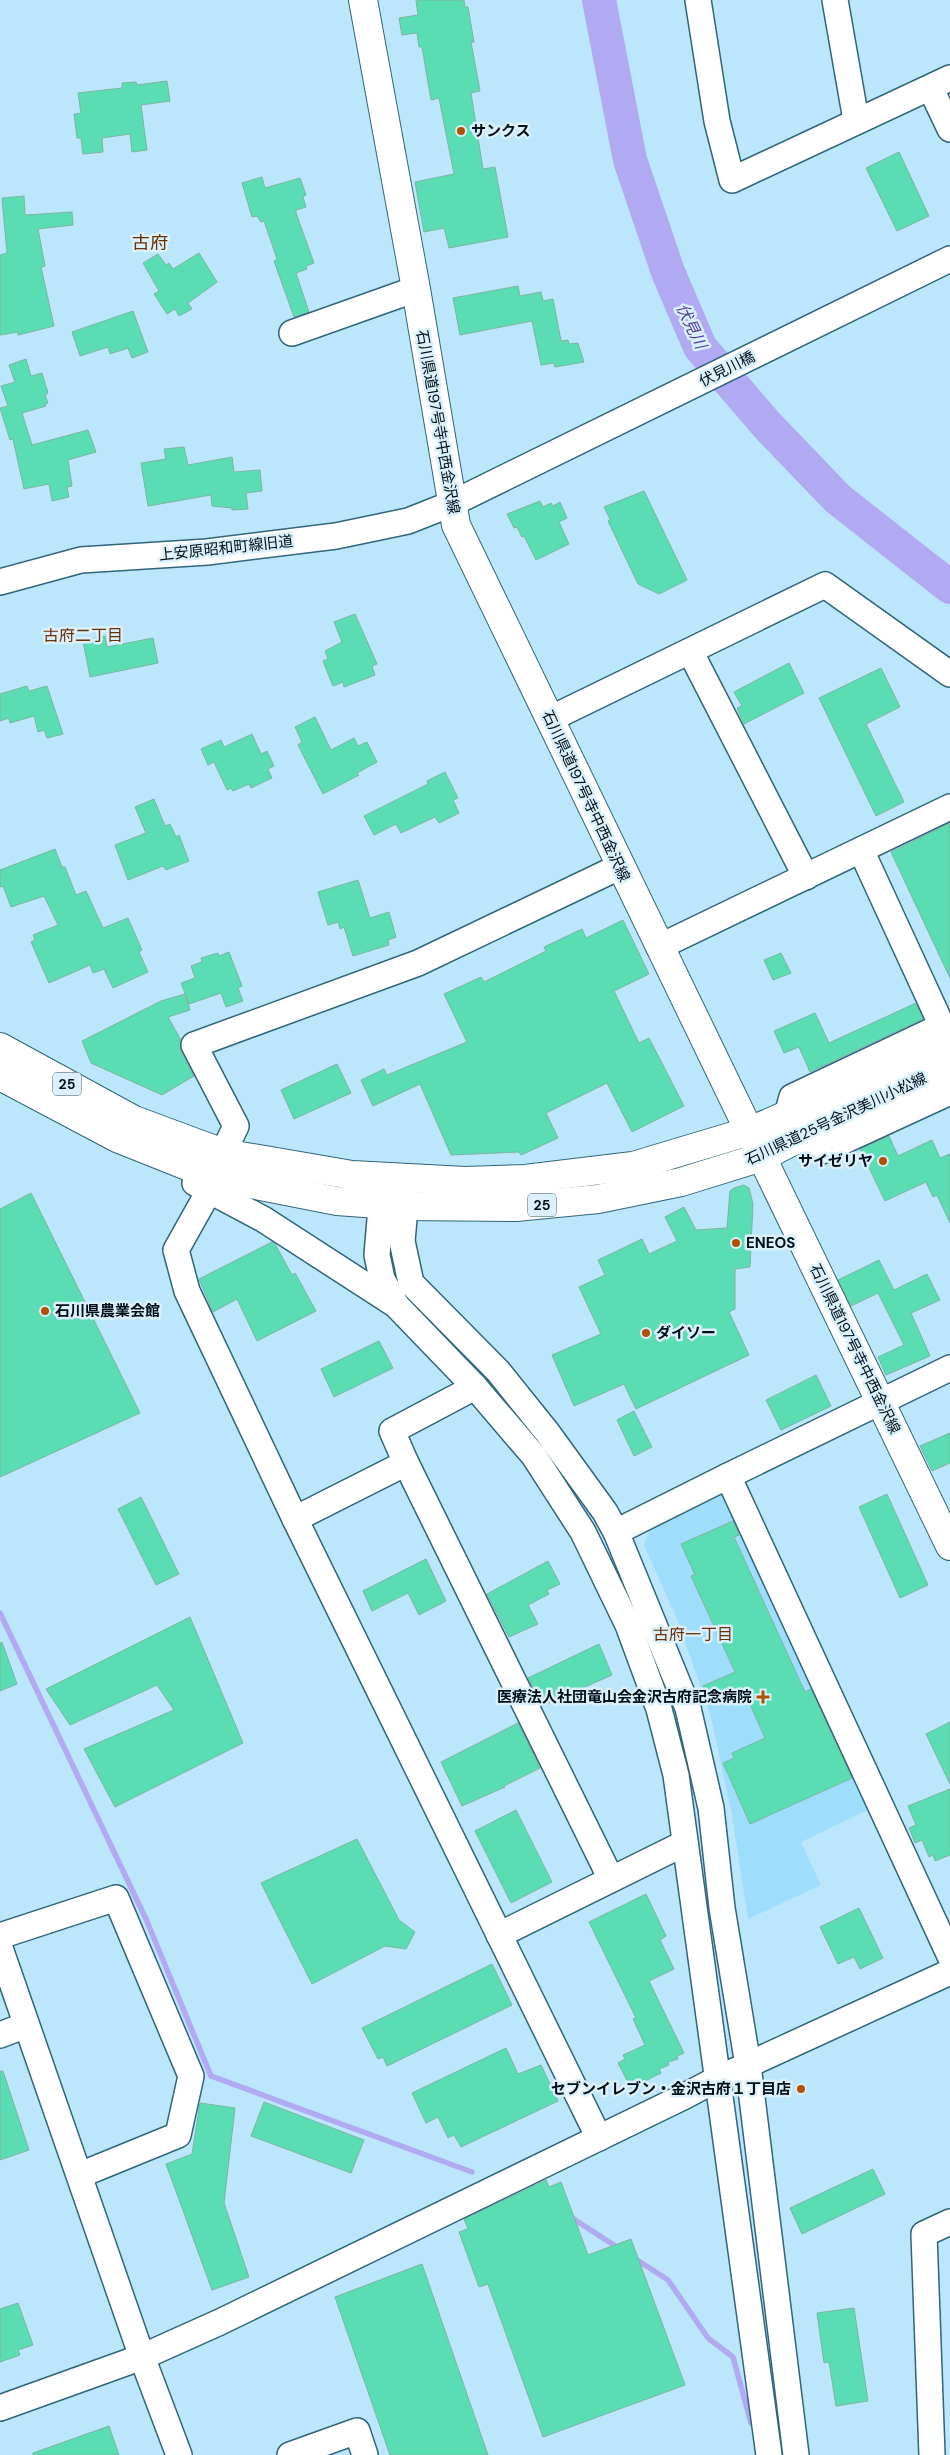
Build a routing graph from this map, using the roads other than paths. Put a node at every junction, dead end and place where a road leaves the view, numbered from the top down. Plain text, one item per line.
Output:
1 (363, 0) edge
2 (698, 0) edge
3 (835, 0) edge
4 (941, 84) edge
5 (856, 120) junction
6 (950, 129) edge
7 (950, 259) edge
8 (416, 289) junction
9 (292, 333) dead end
10 (451, 504) junction
11 (0, 582) edge
12 (690, 651) junction
13 (950, 674) edge
14 (550, 719) junction
15 (950, 807) edge
16 (861, 850) junction
17 (620, 867) junction
18 (806, 877) junction
19 (659, 948) junction
20 (950, 1044) edge
21 (0, 1047) edge
22 (950, 1066) edge
23 (0, 1076) edge
24 (950, 1092) edge
25 (792, 1127) junction
26 (750, 1131) junction
27 (762, 1157) junction
28 (216, 1174) junction
29 (394, 1192) junction
30 (396, 1305) junction
31 (950, 1368) edge
32 (475, 1387) junction
33 (881, 1404) junction
34 (406, 1464) junction
35 (728, 1476) junction
36 (295, 1519) junction
37 (616, 1532) junction
38 (950, 1546) edge
39 (685, 1843) junction
40 (611, 1879) junction
41 (498, 1935) junction
42 (0, 1936) edge
43 (0, 1948) edge
44 (950, 1956) edge
45 (950, 1972) edge
46 (26, 2026) junction
47 (0, 2035) edge
48 (748, 2065) junction
49 (717, 2079) junction
50 (599, 2138) junction
51 (80, 2175) junction
52 (950, 2222) edge
53 (142, 2356) junction
54 (0, 2408) edge
55 (940, 2411) edge
56 (179, 2455) edge
57 (290, 2455) edge
58 (365, 2455) edge
59 (769, 2455) edge
60 (796, 2455) edge
61 (932, 2455) edge

1 - 8 main road, 石川県道197号寺中西金沢線
2 - 5 street
3 - 5 street
4 - 5 street
4 - 6 street
7 - 10 street, 伏見川橋
8 - 9 street
8 - 10 main road, 石川県道197号寺中西金沢線
10 - 11 street, 上安原昭和町線旧道
10 - 14 main road, 石川県道197号寺中西金沢線
12 - 13 street
12 - 14 street
12 - 18 street
14 - 17 main road, 石川県道197号寺中西金沢線
15 - 16 street
16 - 18 street
16 - 25 street
17 - 19 main road, 石川県道197号寺中西金沢線
17 - 28 street
18 - 19 street
19 - 26 main road, 石川県道197号寺中西金沢線
20 - 25 main road, 石川県道25号金沢美川小松線 / 25
21 - 28 main road, 石川県道25号金沢美川小松線 / 25
22 - 25 main road, 石川県道25号金沢美川小松線 / 25
23 - 28 main road, 石川県道25号金沢美川小松線 / 25
24 - 25 street
25 - 26 main road, 石川県道25号金沢美川小松線 / 25
25 - 27 main road, 石川県道25号金沢美川小松線 / 25
26 - 27 main road, 石川県道197号寺中西金沢線
26 - 29 main road, 石川県道25号金沢美川小松線 / 25
27 - 29 main road, 石川県道25号金沢美川小松線 / 25
27 - 33 main road, 石川県道197号寺中西金沢線
28 - 29 main road, 石川県道25号金沢美川小松線 / 25
28 - 30 street
28 - 36 street
29 - 30 street
29 - 37 street
30 - 32 street
31 - 33 street
32 - 34 street
32 - 39 street
33 - 35 street
33 - 38 main road, 石川県道197号寺中西金沢線
34 - 36 street
34 - 40 street
35 - 37 street
35 - 44 street
36 - 41 street
37 - 48 street
39 - 40 street
39 - 49 street
40 - 41 street
41 - 50 street
42 - 51 street
43 - 46 street
45 - 48 street
46 - 47 street
46 - 51 street
48 - 49 street
48 - 60 street
49 - 50 street
49 - 59 street
50 - 53 street
51 - 53 street
52 - 55 street
53 - 54 street
53 - 56 street
55 - 61 street
57 - 58 street

